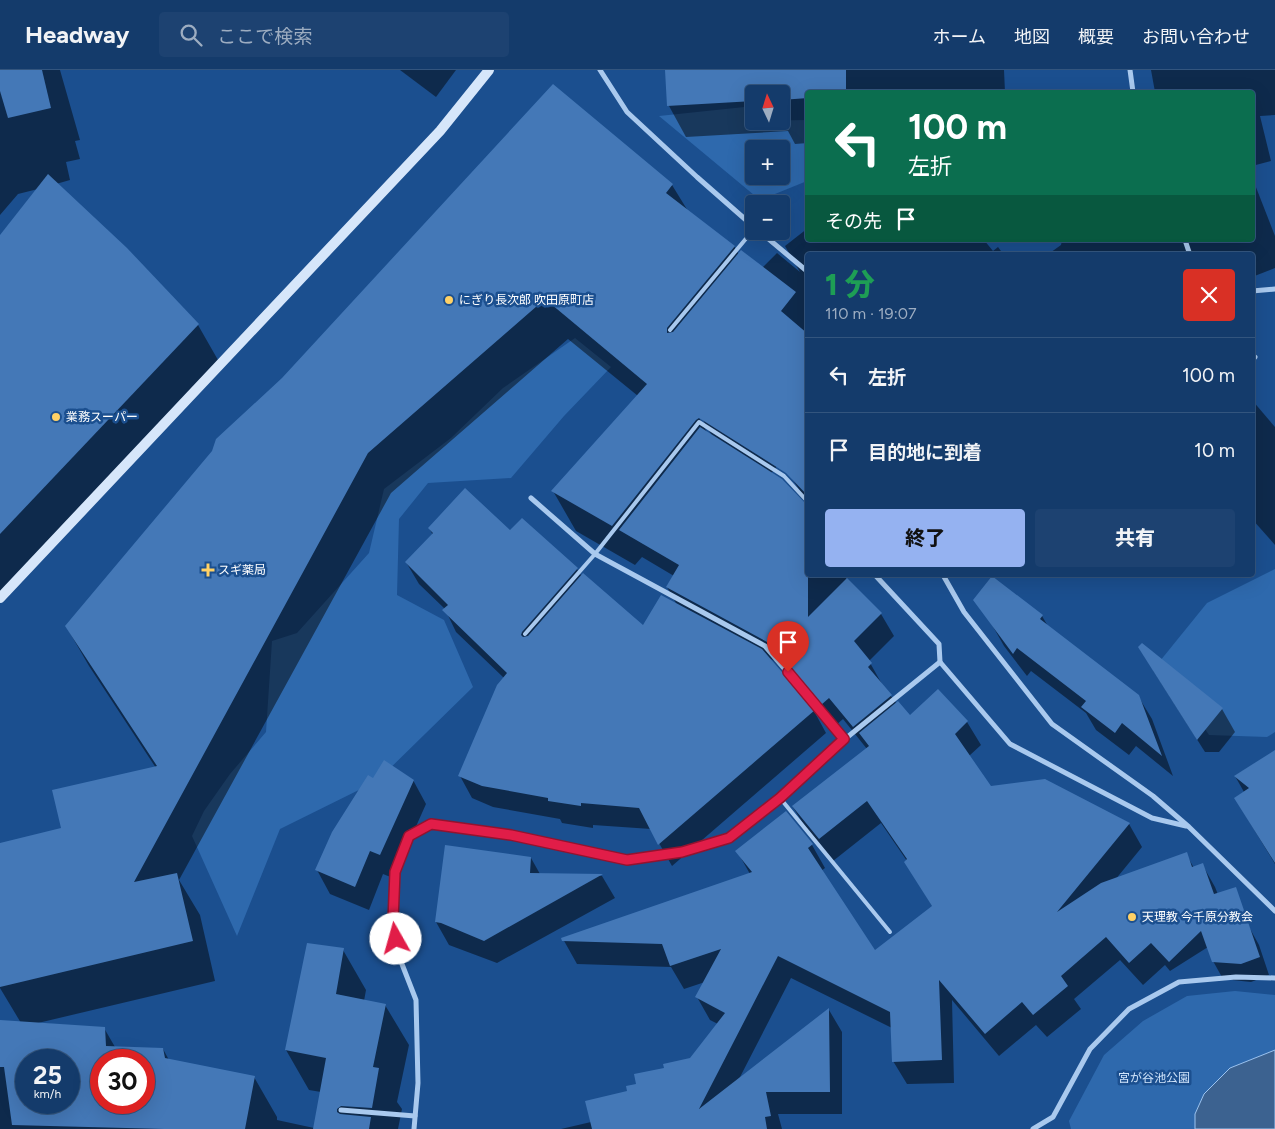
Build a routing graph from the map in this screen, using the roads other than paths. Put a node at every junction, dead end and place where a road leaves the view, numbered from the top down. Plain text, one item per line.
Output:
1 (489, 70) edge
2 (600, 70) edge
3 (1130, 70) edge
4 (1133, 90) edge
5 (745, 220) edge
6 (745, 239) edge
7 (770, 240) edge
8 (805, 269) edge
9 (1275, 289) edge
10 (1255, 291) edge
11 (670, 330) dead end
12 (531, 498) dead end
13 (805, 499) edge
14 (595, 554) junction
15 (877, 577) edge
16 (945, 577) edge
17 (0, 598) edge
18 (525, 634) dead end
19 (940, 662) junction
20 (844, 739) junction
21 (780, 798) junction
22 (1188, 827) junction
23 (1275, 911) edge
24 (890, 932) dead end
25 (1275, 978) edge
26 (340, 1110) dead end
27 (415, 1116) junction
28 (414, 1129) edge
29 (1033, 1129) edge

1 - 17 street
2 - 5 street
3 - 4 street
6 - 11 lane
7 - 8 street
9 - 10 street
12 - 14 street
13 - 14 lane
14 - 18 lane
14 - 20 street
15 - 19 street
16 - 22 street
19 - 20 street
19 - 22 street
20 - 21 street
21 - 24 lane
21 - 27 street
22 - 23 street
25 - 29 street
26 - 27 street
27 - 28 street

